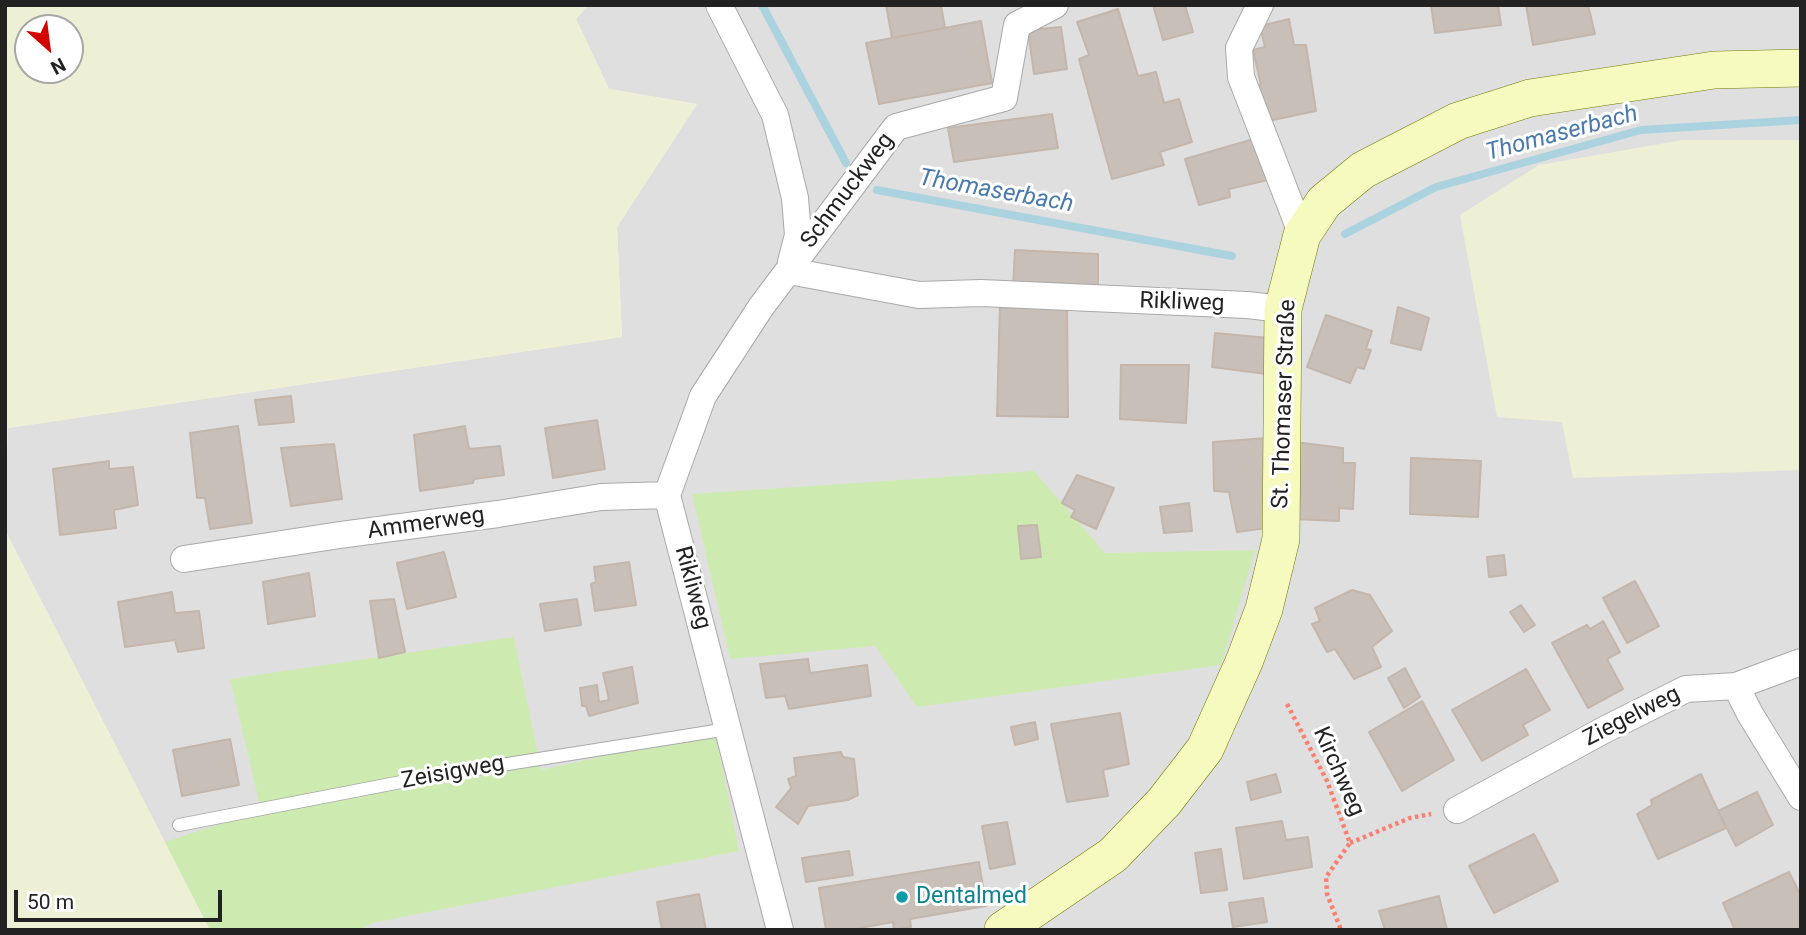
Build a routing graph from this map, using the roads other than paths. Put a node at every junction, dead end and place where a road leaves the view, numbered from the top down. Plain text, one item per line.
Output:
1 (719, 5) edge
2 (1055, 5) edge
3 (1261, 5) edge
4 (1801, 68) edge
5 (1301, 235) junction
6 (789, 271) junction
7 (1283, 309) junction
8 (667, 495) junction
9 (184, 559) dead end
10 (1801, 662) edge
11 (1736, 686) junction
12 (729, 729) junction
13 (1801, 797) edge
14 (1457, 810) road end
15 (179, 825) dead end
16 (780, 930) edge
17 (1003, 930) edge

1 - 6 street
2 - 6 street, Schmuckweg
3 - 5 street
4 - 5 main road, St. Thomaser Straße
5 - 7 main road, St. Thomaser Straße
6 - 7 street, Rikliweg
6 - 8 street
7 - 17 main road, St. Thomaser Straße
8 - 9 street, Ammerweg
8 - 12 street, Rikliweg
10 - 11 street, Ziegelweg
11 - 13 street
11 - 14 street, Ziegelweg
12 - 15 lane, Zeisigweg
12 - 16 street, Rikliweg

